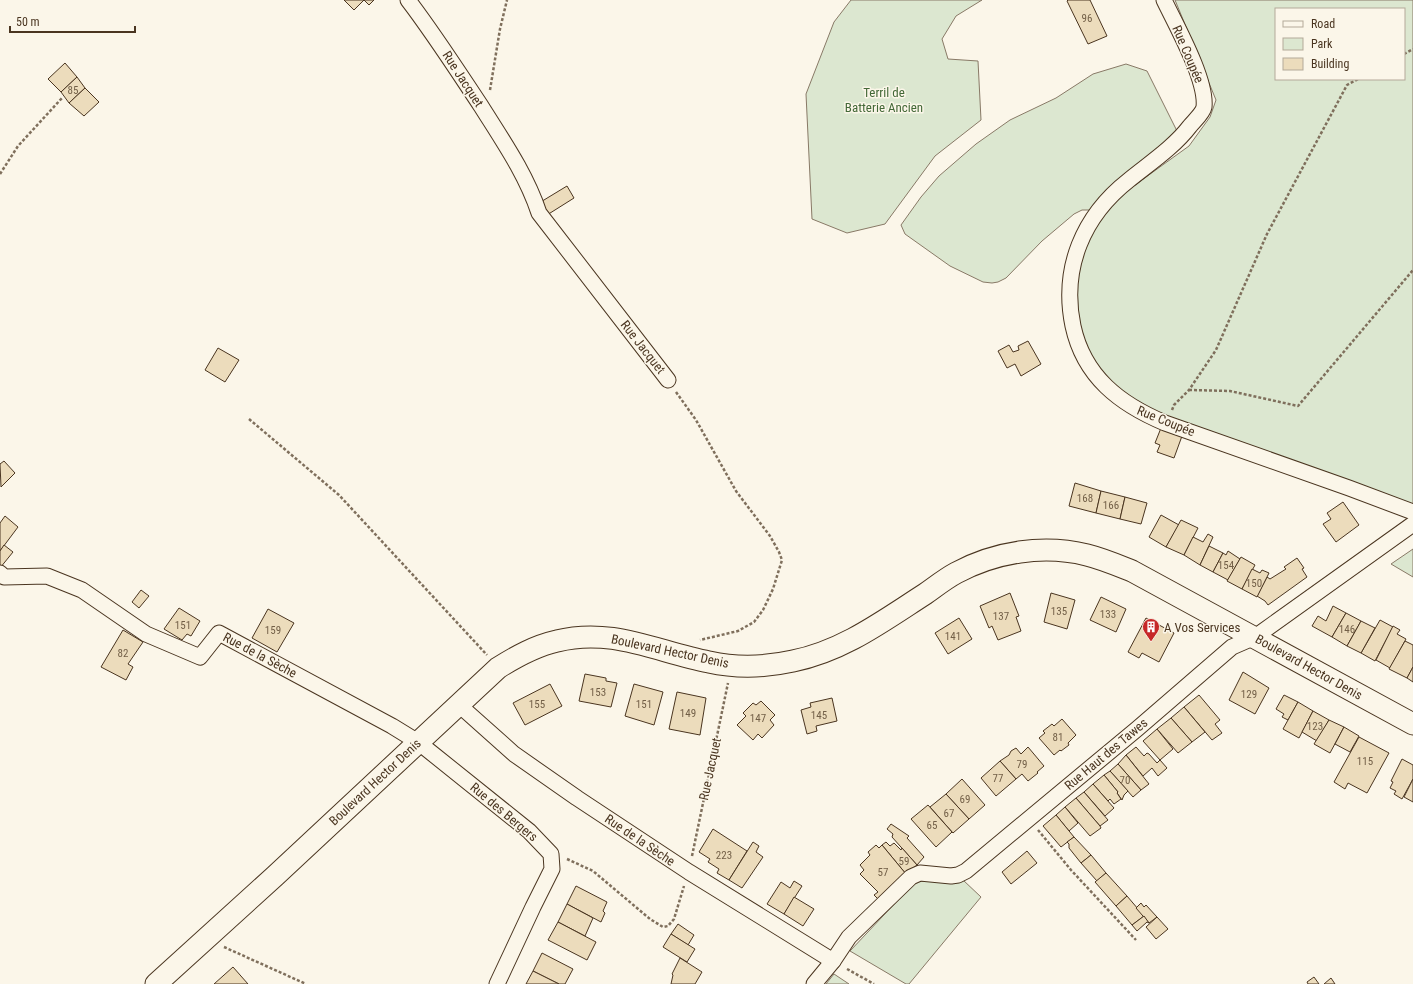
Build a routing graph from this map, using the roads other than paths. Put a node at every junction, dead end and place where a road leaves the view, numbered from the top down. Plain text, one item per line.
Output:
1 (408, 0) edge
2 (1164, 0) edge
3 (668, 380) road end
4 (1413, 512) edge
5 (1413, 524) edge
6 (0, 573) edge
7 (1254, 638) junction
8 (458, 704) junction
9 (1413, 724) edge
10 (418, 742) junction
11 (833, 962) junction
12 (156, 984) edge
13 (497, 984) edge
14 (814, 984) edge

1 - 3 street, Rue Jacquet
2 - 4 street, Rue Coupée
5 - 7 street, Rue Haut des Tawes
6 - 10 street, Rue de la Sèche
7 - 8 street, Boulevard Hector Denis
7 - 9 street, Boulevard Hector Denis
7 - 11 street, Rue Haut des Tawes
8 - 10 street, Boulevard Hector Denis
8 - 11 street, Rue de la Sèche
10 - 12 street, Boulevard Hector Denis
10 - 13 street, Rue des Bergers
11 - 14 street, Rue Haut des Tawes

